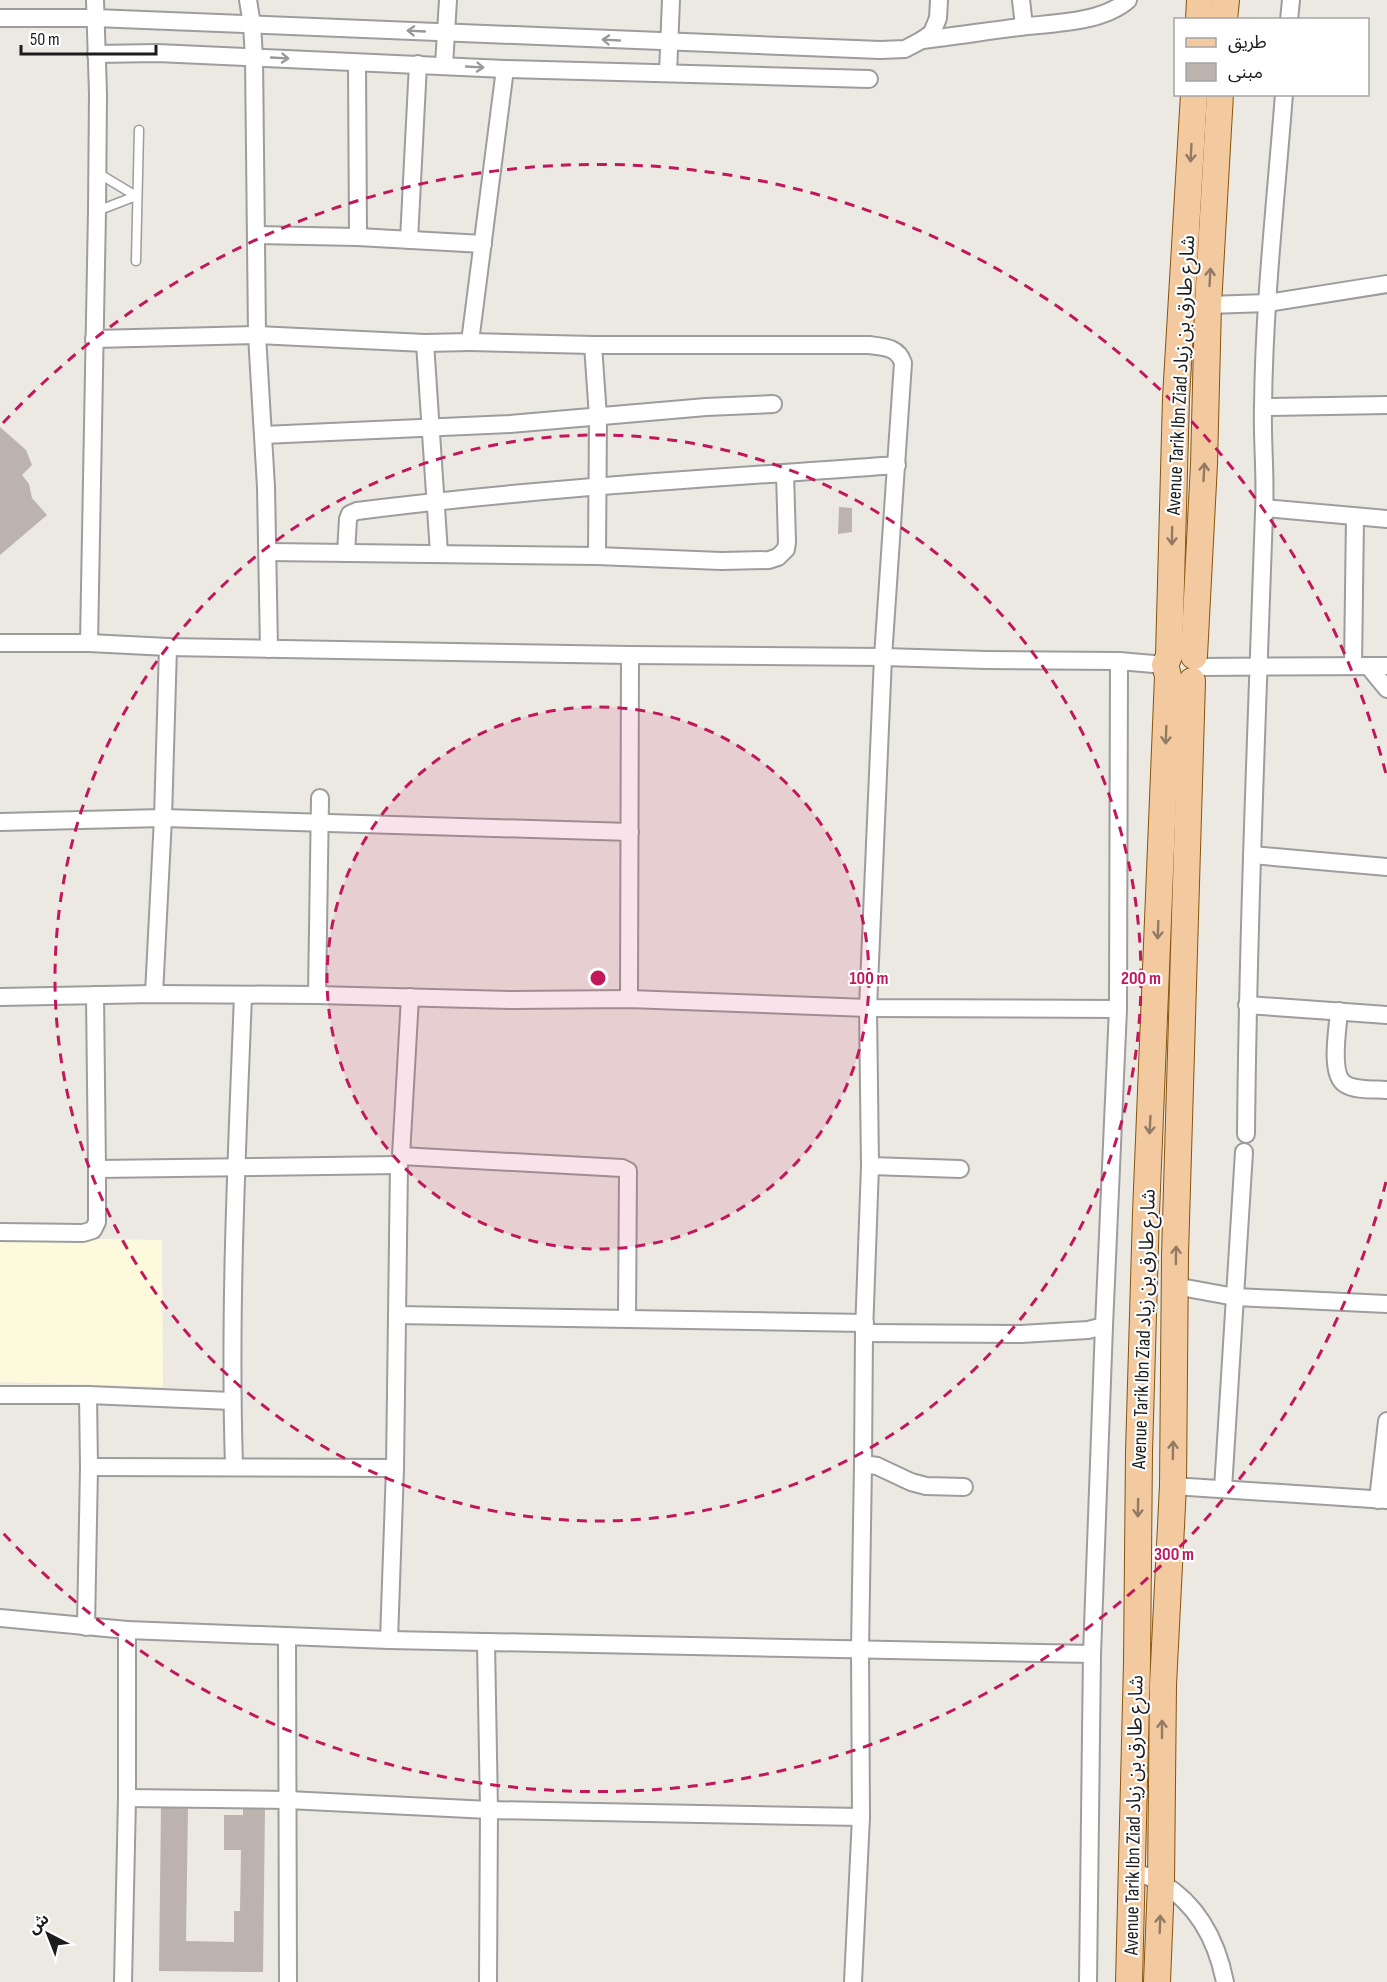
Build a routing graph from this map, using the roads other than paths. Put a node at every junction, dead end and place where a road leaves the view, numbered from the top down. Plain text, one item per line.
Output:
1 (95, 0) edge
2 (248, 0) edge
3 (448, 0) edge
4 (671, 0) edge
5 (939, 0) edge
6 (1021, 0) edge
7 (1128, 0) edge
8 (1200, 0) edge
9 (1226, 0) edge
10 (1291, 0) edge
11 (0, 18) edge
12 (95, 18) junction
13 (1199, 18) edge
14 (1224, 18) edge
15 (1289, 18) edge
16 (252, 25) junction
17 (1024, 27) junction
18 (445, 32) junction
19 (922, 40) junction
20 (669, 42) junction
21 (96, 54) junction
22 (254, 57) junction
23 (357, 63) junction
24 (418, 64) junction
25 (444, 65) junction
26 (505, 69) junction
27 (668, 73) junction
28 (869, 79) dead end
29 (1194, 96) edge
30 (1220, 96) edge
31 (1284, 96) edge
32 (139, 130) dead end
33 (97, 172) junction
34 (136, 196) junction
35 (97, 211) junction
36 (256, 235) junction
37 (358, 237) junction
38 (409, 240) junction
39 (483, 244) junction
40 (136, 261) dead end
41 (1387, 284) edge
42 (1268, 303) junction
43 (1209, 305) junction
44 (257, 336) junction
45 (94, 339) junction
46 (470, 342) junction
47 (425, 343) junction
48 (593, 345) junction
49 (772, 404) dead end
50 (1387, 405) edge
51 (1263, 407) junction
52 (598, 417) junction
53 (431, 428) junction
54 (263, 435) junction
55 (897, 465) junction
56 (785, 473) junction
57 (599, 486) junction
58 (435, 500) junction
59 (1265, 508) junction
60 (1355, 517) junction
61 (1387, 519) edge
62 (268, 552) junction
63 (346, 552) junction
64 (439, 553) junction
65 (597, 556) junction
66 (89, 643) junction
67 (0, 644) edge
68 (168, 647) junction
69 (268, 649) junction
70 (630, 655) junction
71 (883, 657) junction
72 (1119, 661) junction
73 (1360, 666) junction
74 (1387, 666) edge
75 (1181, 667) junction
76 (1258, 667) junction
77 (1387, 689) edge
78 (320, 798) dead end
79 (163, 818) junction
80 (0, 822) edge
81 (319, 823) junction
82 (630, 832) junction
83 (1252, 855) junction
84 (1387, 867) edge
85 (154, 994) junction
86 (95, 995) junction
87 (243, 995) junction
88 (317, 995) junction
89 (0, 997) edge
90 (410, 997) junction
91 (629, 999) junction
92 (1247, 1005) junction
93 (868, 1008) junction
94 (1118, 1009) junction
95 (1339, 1011) junction
96 (1387, 1015) edge
97 (1387, 1090) edge
98 (1246, 1134) dead end
99 (1244, 1152) dead end
100 (400, 1160) junction
101 (870, 1166) junction
102 (237, 1167) junction
103 (97, 1169) junction
104 (960, 1169) dead end
105 (0, 1232) edge
106 (1175, 1286) junction
107 (1235, 1297) junction
108 (1387, 1304) edge
109 (397, 1315) junction
110 (627, 1319) junction
111 (1104, 1326) junction
112 (864, 1328) junction
113 (0, 1395) edge
114 (88, 1395) junction
115 (232, 1401) junction
116 (1387, 1421) edge
117 (862, 1464) junction
118 (234, 1466) junction
119 (89, 1467) junction
120 (395, 1468) junction
121 (1173, 1486) junction
122 (964, 1487) dead end
123 (1223, 1489) junction
124 (1382, 1500) edge
125 (0, 1618) edge
126 (87, 1627) junction
127 (127, 1630) junction
128 (286, 1636) junction
129 (389, 1641) junction
130 (486, 1642) junction
131 (860, 1650) junction
132 (1092, 1654) junction
133 (127, 1798) junction
134 (288, 1800) junction
135 (489, 1810) junction
136 (861, 1817) junction
137 (1132, 1871) junction
138 (1161, 1882) junction
139 (123, 1982) edge
140 (288, 1982) edge
141 (488, 1982) edge
142 (853, 1982) edge
143 (1088, 1982) edge
144 (1129, 1982) edge
145 (1157, 1982) edge
146 (1225, 1982) edge

1 - 12 street
2 - 16 street
3 - 18 street
4 - 20 street
5 - 19 street
6 - 17 street
7 - 17 street
8 - 13 main road
9 - 14 main road
10 - 15 street
11 - 12 street
12 - 16 street
12 - 21 street
18 -> 16 street
16 - 22 street
17 - 19 street
20 -> 18 street
18 - 25 street
19 - 20 street
20 - 27 street
21 - 22 street
21 - 33 street
22 -> 23 street
22 - 36 street
23 - 24 street
23 - 37 street
24 - 25 street
24 - 38 street
25 -> 26 street
26 - 27 street
26 - 39 street
27 - 28 street
29 -> 75 main road, Avenue Tarik Ibn Ziad شارع طارق بن زياد
43 -> 30 main road, Avenue Tarik Ibn Ziad شارع طارق بن زياد
31 - 42 street
32 - 34 lane
33 - 34 lane
33 - 35 street
34 - 35 lane
34 - 40 lane
35 - 45 street
36 - 37 street
36 - 44 street
37 - 38 street
38 - 39 street
39 - 46 street
41 - 42 street
42 - 43 street
42 - 51 street
75 -> 43 main road, Avenue Tarik Ibn Ziad شارع طارق بن زياد
44 - 45 street
44 - 47 street
44 - 54 street
45 - 66 street
46 - 47 street
46 - 48 street
47 - 53 street
48 - 52 street
48 - 55 street
49 - 52 street
50 - 51 street
51 - 59 street
52 - 53 street
52 - 57 street
53 - 54 street
53 - 58 street
54 - 62 street
55 - 56 street
55 - 71 street
56 - 57 street
56 - 65 street
57 - 58 street
57 - 65 street
58 - 63 street
58 - 64 street
59 - 60 street
59 - 76 street
60 - 61 street
60 - 73 street
62 - 63 street
62 - 69 street
63 - 64 street
64 - 65 street
66 - 67 street
66 - 68 street
68 - 69 street
68 - 79 street
69 - 70 street
70 - 71 street
70 - 82 street
71 - 72 street
71 - 93 street
72 - 75 street
72 - 94 street
73 - 74 street
73 - 76 street
73 - 77 street
75 - 76 street
106 -> 75 main road, Avenue Tarik Ibn Ziad شارع طارق بن زياد
75 -> 137 main road, Avenue Tarik Ibn Ziad شارع طارق بن زياد
76 - 83 street
78 - 81 street
79 - 80 street
79 - 81 street
79 - 85 street
81 - 82 street
81 - 88 street
82 - 91 street
83 - 84 street
83 - 92 street
85 - 86 street
85 - 87 street
86 - 89 street
86 - 103 street
87 - 88 street
87 - 102 street
88 - 90 street
90 - 91 street
90 - 100 street
91 - 93 street
92 - 95 street
92 - 98 street
93 - 94 street
93 - 101 street
94 - 111 street
95 - 96 street
95 - 97 street
99 - 107 street
100 - 102 street
100 - 109 street
100 - 110 street
101 - 104 street
101 - 112 street
102 - 103 street
102 - 115 street
103 - 105 street
106 - 107 street
121 -> 106 main road, Avenue Tarik Ibn Ziad شارع طارق بن زياد
107 - 108 street
107 - 123 street
109 - 110 street
109 - 120 street
110 - 112 street
111 - 112 street
111 - 132 street
112 - 117 street
113 - 114 street
114 - 115 street
114 - 119 street
115 - 118 street
116 - 124 street
117 - 122 street
117 - 131 street
118 - 119 street
118 - 120 street
119 - 126 street
120 - 129 street
121 - 123 street
138 -> 121 main road, Avenue Tarik Ibn Ziad شارع طارق بن زياد
123 - 124 street
125 - 126 street
126 - 127 street
127 - 128 street
127 - 133 street
128 - 129 street
128 - 134 street
129 - 130 street
130 - 131 street
130 - 135 street
131 - 132 street
131 - 136 street
132 - 143 street
133 - 134 street
133 - 139 street
134 - 135 street
134 - 140 street
135 - 136 street
135 - 141 street
136 - 142 street
137 - 138 street
137 - 144 main road, Avenue Tarik Ibn Ziad شارع طارق بن زياد
145 -> 138 main road, Avenue Tarik Ibn Ziad شارع طارق بن زياد
138 - 146 street

